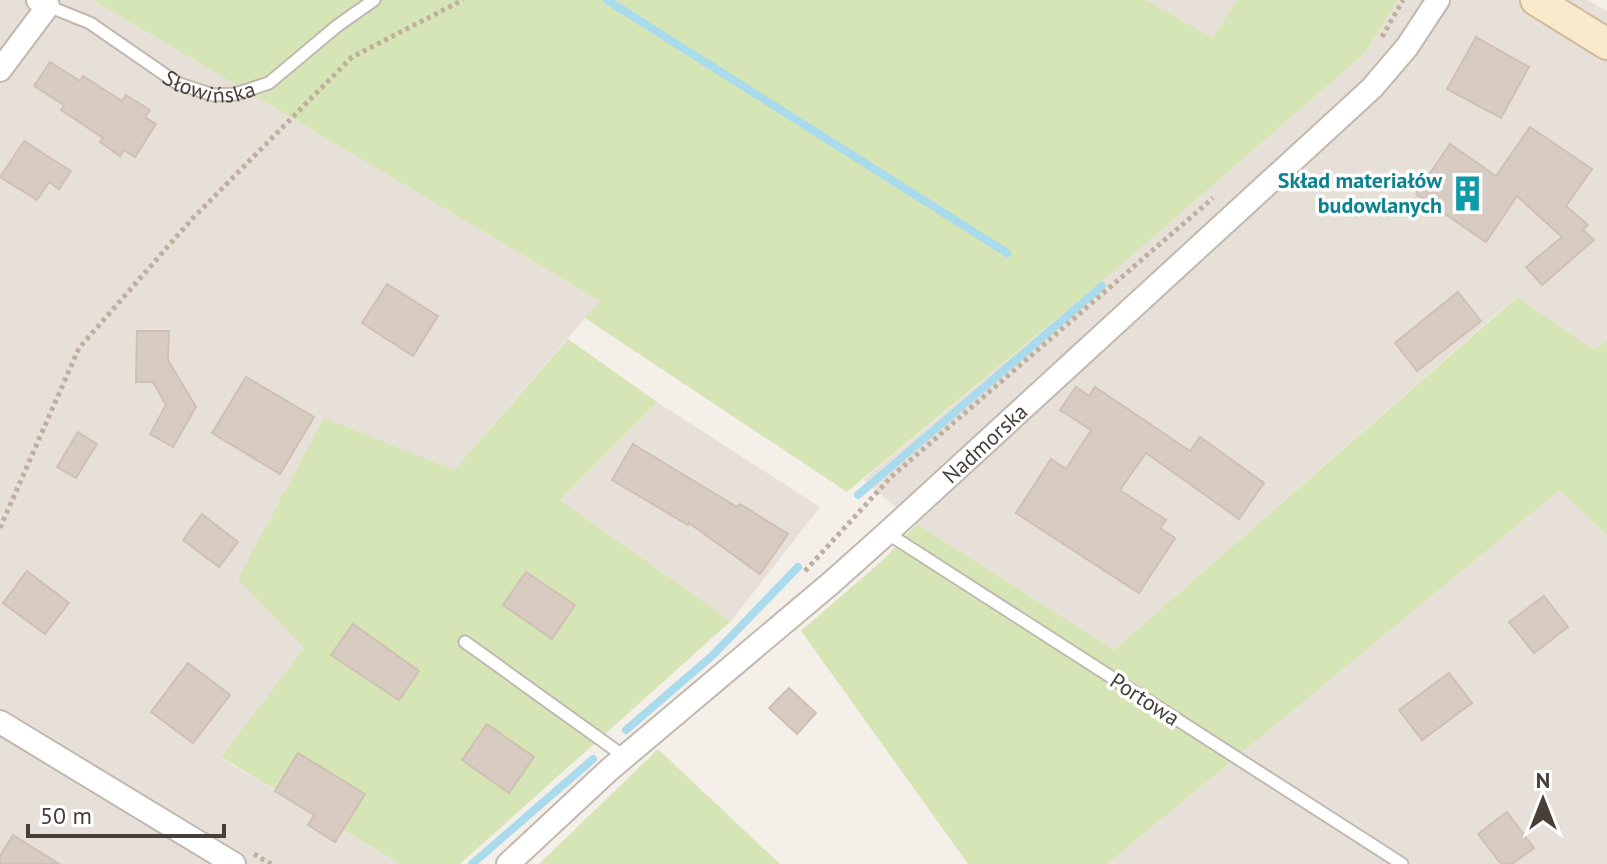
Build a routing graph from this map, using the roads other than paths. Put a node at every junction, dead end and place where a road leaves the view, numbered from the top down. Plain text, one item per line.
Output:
1 (374, 0) edge
2 (1438, 0) edge
3 (1536, 0) edge
4 (43, 3) edge
5 (1607, 44) edge
6 (0, 70) edge
7 (887, 533) junction
8 (465, 642) dead end
9 (0, 722) edge
10 (625, 757) junction
11 (234, 864) edge
12 (508, 864) edge
13 (1402, 864) edge

1 - 4 lane, Słowińska
2 - 7 street, Nadmorska
3 - 5 main road
4 - 6 street
7 - 10 street, Nadmorska
7 - 13 lane, Portowa
8 - 10 lane
9 - 11 street
10 - 12 street, Nadmorska

